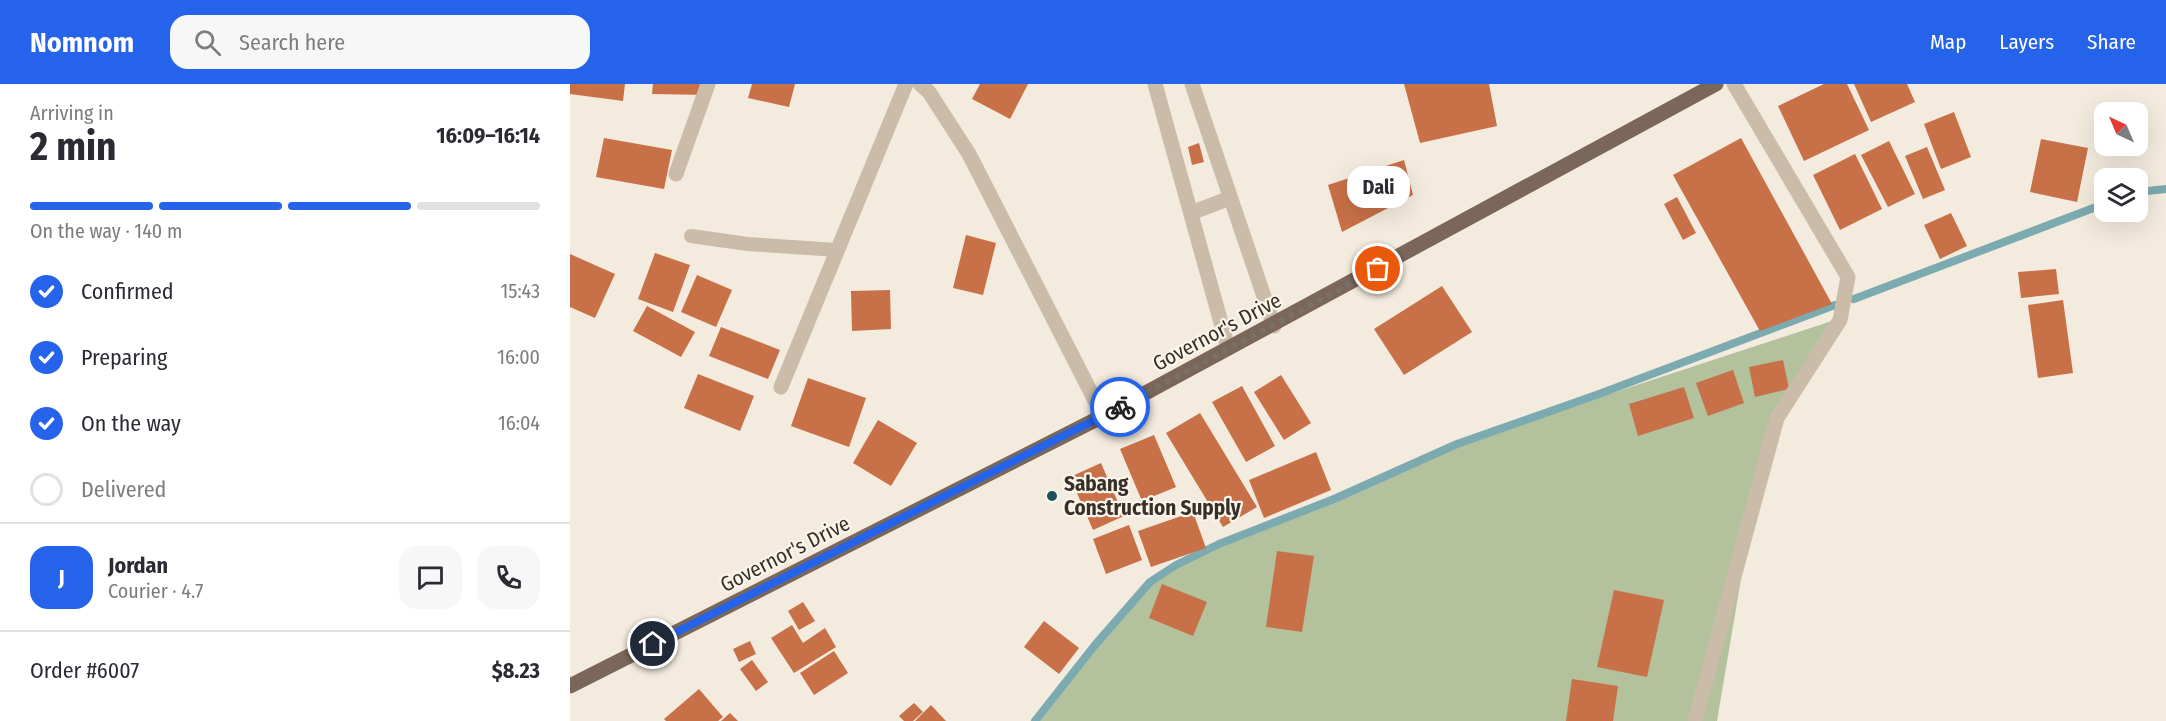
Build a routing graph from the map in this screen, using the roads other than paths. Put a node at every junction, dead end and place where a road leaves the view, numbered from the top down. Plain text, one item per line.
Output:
1 (708, 84) edge
2 (906, 84) edge
3 (1155, 84) edge
4 (1192, 84) edge
5 (1716, 84) edge
6 (1734, 84) edge
7 (927, 87) edge
8 (676, 174) dead end
9 (1230, 198) junction
10 (1191, 213) junction
11 (692, 236) dead end
12 (837, 250) junction
13 (1274, 326) junction
14 (1228, 348) junction
15 (781, 387) dead end
16 (1103, 416) junction
17 (570, 686) edge
18 (1695, 721) edge

1 - 8 street
2 - 12 street
3 - 10 street
4 - 9 street
5 - 13 main road, Governor's Drive
6 - 18 street
7 - 16 street
9 - 10 street
9 - 13 street
10 - 14 street
11 - 12 lane
12 - 15 street
13 - 14 main road, Governor's Drive
14 - 16 main road, Governor's Drive
16 - 17 main road, Governor's Drive

